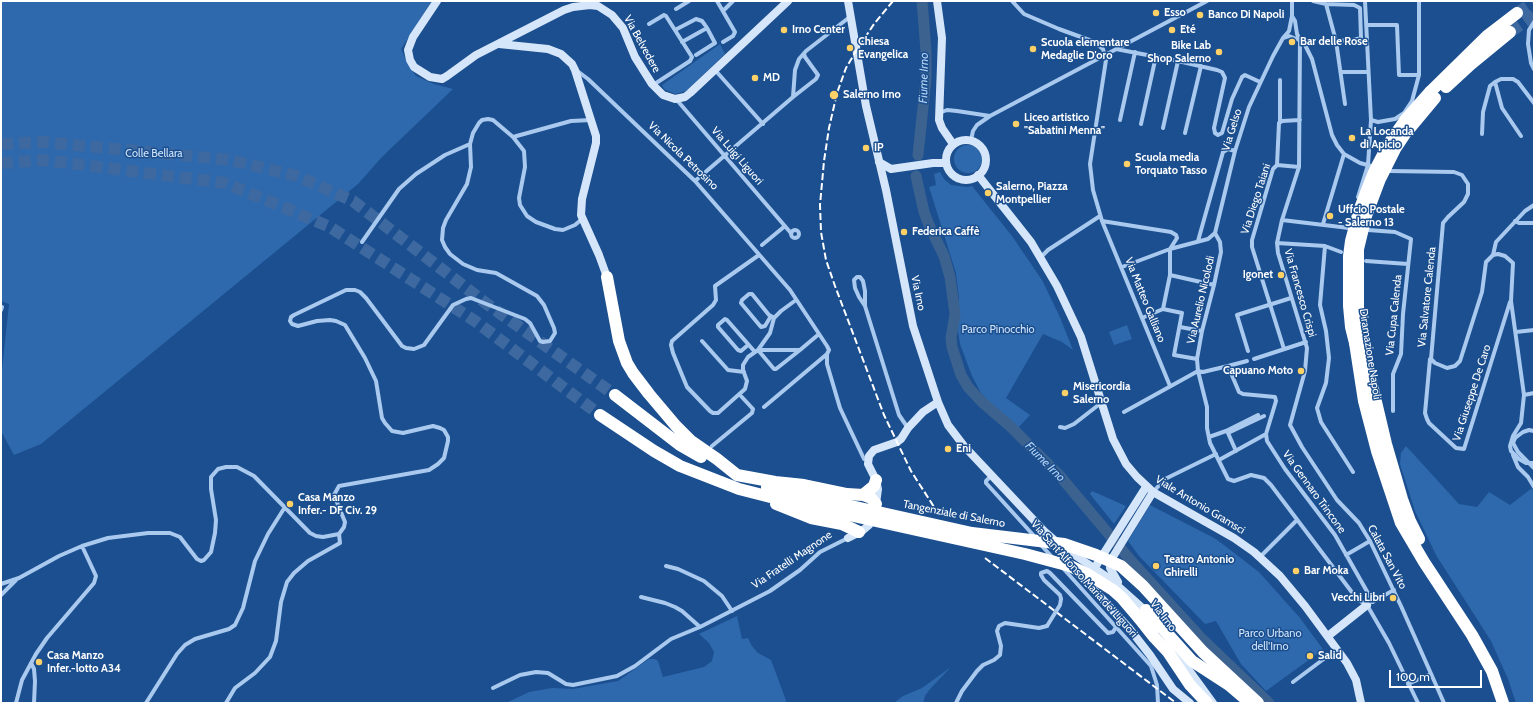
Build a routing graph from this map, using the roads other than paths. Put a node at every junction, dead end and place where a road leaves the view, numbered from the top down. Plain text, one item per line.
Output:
1 (437, 1) edge
2 (689, 1) edge
3 (717, 1) edge
4 (733, 1) edge
5 (788, 1) edge
6 (848, 1) edge
7 (938, 1) edge
8 (1012, 1) edge
9 (1202, 1) edge
10 (1207, 1) edge
11 (1292, 1) edge
12 (1313, 1) edge
13 (1365, 1) edge
14 (1419, 1) edge
15 (1344, 3) edge
16 (1355, 3) edge
17 (1326, 4) junction
18 (1198, 5) junction
19 (676, 9) dead end
20 (723, 11) junction
21 (1517, 13) tunnel mouth
22 (851, 16) junction
23 (1292, 16) junction
24 (1534, 22) edge
25 (649, 24) dead end
26 (1366, 25) junction
27 (706, 27) junction
28 (675, 30) junction
29 (1510, 32) tunnel mouth
30 (1283, 38) junction
31 (1300, 40) junction
32 (1336, 41) junction
33 (682, 42) junction
34 (723, 42) dead end
35 (498, 44) junction
36 (1116, 49) junction
37 (1135, 52) junction
38 (804, 54) junction
39 (696, 55) dead end
40 (1105, 55) junction
41 (1156, 56) junction
42 (1178, 61) junction
43 (1201, 66) junction
44 (1534, 69) edge
45 (576, 70) junction
46 (715, 70) junction
47 (1341, 72) junction
48 (1368, 72) junction
49 (1419, 75) junction
50 (1280, 80) dead end
51 (1260, 82) junction
52 (1495, 82) junction
53 (653, 85) junction
54 (1433, 95) junction
55 (793, 97) junction
56 (675, 99) junction
57 (1534, 103) edge
58 (1345, 104) dead end
59 (939, 113) junction
60 (990, 116) junction
61 (592, 120) junction
62 (1120, 120) dead end
63 (1300, 120) junction
64 (1370, 120) junction
65 (1280, 122) junction
66 (763, 124) junction
67 (1141, 124) dead end
68 (1163, 128) dead end
69 (1185, 133) dead end
70 (1482, 134) dead end
71 (1521, 136) dead end
72 (513, 137) junction
73 (971, 140) junction
74 (470, 144) junction
75 (953, 144) junction
76 (1235, 151) junction
77 (1344, 154) junction
78 (726, 156) junction
79 (879, 162) junction
80 (946, 164) junction
81 (1277, 165) junction
82 (1370, 166) junction
83 (1299, 167) junction
84 (891, 169) junction
85 (1389, 171) dead end
86 (978, 175) junction
87 (695, 181) junction
88 (885, 184) junction
89 (1534, 205) edge
90 (1353, 214) dead end
91 (1101, 218) junction
92 (582, 219) junction
93 (1282, 220) junction
94 (1351, 221) dead end
95 (1515, 221) junction
96 (1534, 222) edge
97 (1323, 224) junction
98 (785, 226) junction
99 (1368, 230) dead end
100 (791, 232) dead end
101 (1215, 234) junction
102 (1198, 241) junction
103 (362, 242) dead end
104 (1277, 243) junction
105 (762, 246) dead end
106 (1325, 246) junction
107 (1170, 250) junction
108 (1341, 252) dead end
109 (759, 255) junction
110 (1493, 255) junction
111 (1041, 257) junction
112 (1366, 261) dead end
113 (1408, 264) junction
114 (1122, 267) junction
115 (1170, 276) junction
116 (607, 277) joint
117 (1214, 285) junction
118 (1291, 298) junction
119 (796, 300) junction
120 (1510, 301) junction
121 (1270, 304) junction
122 (865, 306) junction
123 (1163, 309) junction
124 (773, 317) junction
125 (1142, 318) junction
126 (1180, 327) junction
127 (1534, 330) edge
128 (1202, 331) junction
129 (1516, 332) junction
130 (819, 334) junction
131 (702, 341) dead end
132 (1306, 342) junction
133 (748, 345) junction
134 (1284, 349) junction
135 (800, 350) junction
136 (757, 351) junction
137 (1248, 351) dead end
138 (827, 354) junction
139 (1431, 354) junction
140 (1197, 359) junction
141 (1254, 359) dead end
142 (1247, 360) dead end
143 (1228, 366) junction
144 (1198, 371) junction
145 (744, 372) junction
146 (1170, 386) junction
147 (1302, 386) joint
148 (1534, 393) edge
149 (614, 395) tunnel mouth
150 (740, 395) junction
151 (1524, 395) junction
152 (938, 402) junction
153 (1101, 403) junction
154 (764, 407) dead end
155 (1124, 412) dead end
156 (1393, 412) dead end
157 (600, 415) tunnel mouth
158 (1258, 415) dead end
159 (1264, 416) dead end
160 (1060, 427) dead end
161 (908, 428) junction
162 (1534, 431) edge
163 (1266, 434) junction
164 (1209, 437) junction
165 (712, 446) dead end
166 (1511, 450) junction
167 (1236, 451) junction
168 (1216, 454) junction
169 (868, 460) junction
170 (1219, 460) junction
171 (1534, 463) edge
172 (1534, 468) edge
173 (1353, 472) dead end
174 (737, 475) junction
175 (992, 475) junction
176 (876, 480) junction
177 (1392, 481) junction
178 (719, 482) junction
179 (1146, 486) junction
180 (1534, 487) edge
181 (1153, 492) junction
182 (863, 495) junction
183 (792, 498) junction
184 (876, 504) junction
185 (285, 507) junction
186 (1297, 520) junction
187 (846, 525) junction
188 (860, 532) junction
189 (339, 534) junction
190 (848, 538) junction
191 (1370, 541) junction
192 (1060, 545) junction
193 (82, 546) junction
194 (1346, 555) junction
195 (1102, 556) junction
196 (1260, 557) junction
197 (1084, 563) junction
198 (666, 566) dead end
199 (1094, 568) junction
200 (19, 578) junction
201 (1, 584) edge
202 (1092, 589) junction
203 (1394, 590) junction
204 (1, 595) edge
205 (1130, 596) junction
206 (641, 597) dead end
207 (1370, 604) junction
208 (732, 611) junction
209 (1114, 612) junction
210 (1143, 614) junction
211 (700, 627) junction
212 (1116, 627) junction
213 (1328, 636) junction
214 (1337, 649) junction
215 (31, 663) junction
216 (1431, 674) junction
217 (1293, 682) dead end
218 (1408, 684) junction
219 (493, 688) dead end
220 (16, 703) edge
221 (34, 703) edge
222 (146, 703) edge
223 (226, 703) edge
224 (956, 703) edge
225 (1158, 703) edge
226 (1190, 703) edge
227 (1198, 703) edge
228 (1207, 703) edge
229 (1213, 703) edge
230 (1249, 703) edge
231 (1258, 703) edge
232 (1361, 703) edge
233 (1418, 703) edge
234 (1444, 703) edge
235 (1503, 703) edge
236 (1511, 703) edge

1 - 35 main road, Via Belvedere
2 - 19 street
3 - 20 street
4 - 20 street
5 - 46 main road
6 - 22 main road, Via Irno
7 - 59 main road
8 - 40 street
9 - 18 street
10 - 18 street
11 - 23 street
12 - 17 street
13 - 26 street
14 - 49 street
15 - 16 street
15 - 17 street
16 - 32 street
17 - 32 street
18 - 36 street
20 - 34 street
21 - 54 highway, Diramazione Napoli
22 - 38 street
22 - 79 main road, Via Irno
23 - 30 street, Via Gelso
23 - 31 street
24 - 44 street
25 - 28 street
26 - 48 street
26 - 49 street
27 - 28 street
27 - 33 street
27 - 39 street
28 - 33 street
29 - 54 highway, Diramazione Napoli
30 - 31 street
30 - 51 street, Via Gelso
31 - 63 street, Via Francesco Crispi
31 - 77 street
32 - 47 street
33 - 53 street
35 - 45 main road, Via Nicola Petrosino
35 - 53 main road, Via Belvedere
36 - 37 street
36 - 40 street
37 - 41 street
37 - 62 street
38 - 55 street
38 - 55 street
40 - 60 street
40 - 91 street, Via Matteo Galliano
41 - 42 street
41 - 67 street
42 - 43 street
42 - 68 street
43 - 51 street
43 - 69 street
45 - 61 main road
45 - 87 street, Via Nicola Petrosino
46 - 56 main road
46 - 66 street
47 - 48 street
47 - 58 street
48 - 64 street
49 - 64 street
50 - 65 street, Via Diego Taiani
51 - 76 street, Via Gelso
52 - 57 street
52 - 70 street
52 - 71 street
53 - 56 main road, Via Belvedere
54 - 177 highway, Diramazione Napoli, bridge
55 - 66 street
56 - 78 street, Via Luigi Liguori
59 - 60 street
59 - 75 main road
60 - 73 street
61 - 72 street
61 - 92 main road
63 - 65 street
63 - 83 street, Via Francesco Crispi
64 - 82 street
65 - 81 street, Via Diego Taiani
66 - 78 street
72 - 74 street
72 - 92 street
73 - 75 main road
73 - 86 main road
74 - 103 street
74 - 189 street
75 - 80 main road
76 - 101 street, Via Gelso
76 - 102 street
77 - 82 street
77 - 97 street
78 - 87 street
78 - 98 street, Via Luigi Liguori
79 - 84 main road
79 - 88 main road, Via Irno
80 - 84 main road
80 - 86 main road
81 - 83 street
81 - 121 street, Via Diego Taiani
82 - 90 street
83 - 93 street, Via Francesco Crispi
84 - 88 main road
85 - 139 street, Via Salvatore Calenda
86 - 111 main road, Viale Antonio Gramsci
87 - 109 street, Via Nicola Petrosino
88 - 152 main road, Via Irno
89 - 95 street, Via Salvatore Calenda
91 - 107 street
91 - 111 street
91 - 114 street, Via Matteo Galliano
92 - 116 main road
93 - 97 street
93 - 104 street, Via Francesco Crispi
94 - 97 street
95 - 96 street
95 - 110 street, Via Salvatore Calenda
98 - 100 street, Via Luigi Liguori
98 - 105 street
99 - 113 street, Via Cupa Calenda
101 - 102 street
101 - 117 street, Via Aurelio Nicolodi
102 - 107 street
104 - 106 street
104 - 118 street, Via Francesco Crispi
106 - 108 street
106 - 173 street
107 - 114 street
107 - 115 street
109 - 119 street, Via Nicola Petrosino
109 - 150 street
110 - 120 street
110 - 139 street, Via Salvatore Calenda
111 - 153 main road, Viale Antonio Gramsci
112 - 113 street
113 - 156 street, Via Cupa Calenda
114 - 125 street, Via Matteo Galliano
115 - 117 street
115 - 123 street
116 - 174 highway
117 - 128 street, Via Aurelio Nicolodi
118 - 121 street
118 - 132 street, Via Francesco Crispi
119 - 124 street
119 - 130 street, Via Nicola Petrosino
120 - 129 street
120 - 139 street, Via Giuseppe De Caro
121 - 134 street, Via Diego Taiani
121 - 137 street
122 - 122 street
122 - 161 street
123 - 125 street
123 - 126 street
124 - 124 street
124 - 136 street
125 - 146 street, Via Matteo Galliano
126 - 128 street
126 - 140 street
127 - 129 street
128 - 140 street, Via Aurelio Nicolodi
129 - 151 street
130 - 135 street
130 - 138 street, Via Nicola Petrosino
131 - 145 street
132 - 134 street
132 - 147 street, Via Francesco Crispi
133 - 133 street
133 - 136 street
134 - 141 street
135 - 136 street
135 - 136 street
136 - 145 street
138 - 154 street
138 - 169 street
140 - 144 street, Via Aurelio Nicolodi
142 - 143 street
143 - 144 street
143 - 163 street
144 - 146 street
144 - 164 street, Via Aurelio Nicolodi
145 - 150 street
146 - 155 street
147 - 191 street, Calata San Vito
148 - 151 street
149 - 174 highway, Tangenziale di Salerno
150 - 165 street
151 - 166 street
152 - 161 main road
152 - 175 main road, Via Irno
153 - 160 street
153 - 179 main road, Viale Antonio Gramsci
157 - 178 highway, Tangenziale di Salerno
158 - 164 street
159 - 167 street
161 - 169 main road
162 - 172 street, bridge
163 - 167 street
163 - 194 street, Via Gennaro Trincone
164 - 168 street, Via Aurelio Nicolodi
166 - 171 street
166 - 180 street
167 - 170 street
168 - 170 street, Via Aurelio Nicolodi
168 - 181 street
169 - 176 main road, Via Fratelli Magnone
170 - 186 street, Via Aurelio Nicolodi
174 - 182 highway
174 - 183 highway, Tangenziale di Salerno
175 - 192 main road, Via Irno
175 - 212 street, Via Sant'Alfonso Maria de' Liguori
176 - 182 highway
176 - 184 main road, Via Fratelli Magnone
177 - 235 highway, Diramazione Napoli
177 - 236 highway, Diramazione Napoli
178 - 183 highway, Tangenziale di Salerno
178 - 187 highway
179 - 181 main road, Viale Antonio Gramsci
179 - 195 main road
181 - 196 main road, Viale Antonio Gramsci
181 - 205 main road
182 - 184 highway
183 - 210 highway, Tangenziale di Salerno, bridge
183 - 231 highway, Tangenziale di Salerno, bridge
184 - 188 main road, Via Fratelli Magnone
185 - 189 street
185 - 193 street
185 - 222 street
186 - 196 street
186 - 207 street
187 - 188 highway
187 - 190 highway
188 - 190 main road, Via Fratelli Magnone
189 - 223 street
190 - 208 street, Via Fratelli Magnone
191 - 194 street
191 - 203 street, Calata San Vito
192 - 197 main road, Via Irno
192 - 202 main road, Via Irno
193 - 200 street
193 - 215 street
194 - 207 street, Via Gennaro Trincone
195 - 197 main road
195 - 199 main road
196 - 213 main road, Viale Antonio Gramsci
197 - 199 main road, Via Irno
198 - 208 street
199 - 202 main road
199 - 205 main road, Via Irno
200 - 201 street
200 - 204 street
202 - 209 main road, Via Irno
203 - 207 street
203 - 216 street, Calata San Vito
205 - 209 main road
205 - 210 main road, Via Irno
206 - 211 street
207 - 213 main road
207 - 218 street, Via Gennaro Trincone
208 - 211 street, Via Fratelli Magnone
209 - 226 main road, Via Irno
210 - 227 highway
210 - 228 highway
210 - 229 main road, Via Irno
210 - 230 highway
211 - 219 street, Via Fratelli Magnone
212 - 224 street, bridge
212 - 225 street, Via Sant'Alfonso Maria de' Liguori
213 - 214 main road, Viale Antonio Gramsci
214 - 217 street
214 - 232 main road, Viale Antonio Gramsci
215 - 220 street
215 - 221 street
216 - 218 street
216 - 234 street, Calata San Vito
218 - 233 street, Via Gennaro Trincone

